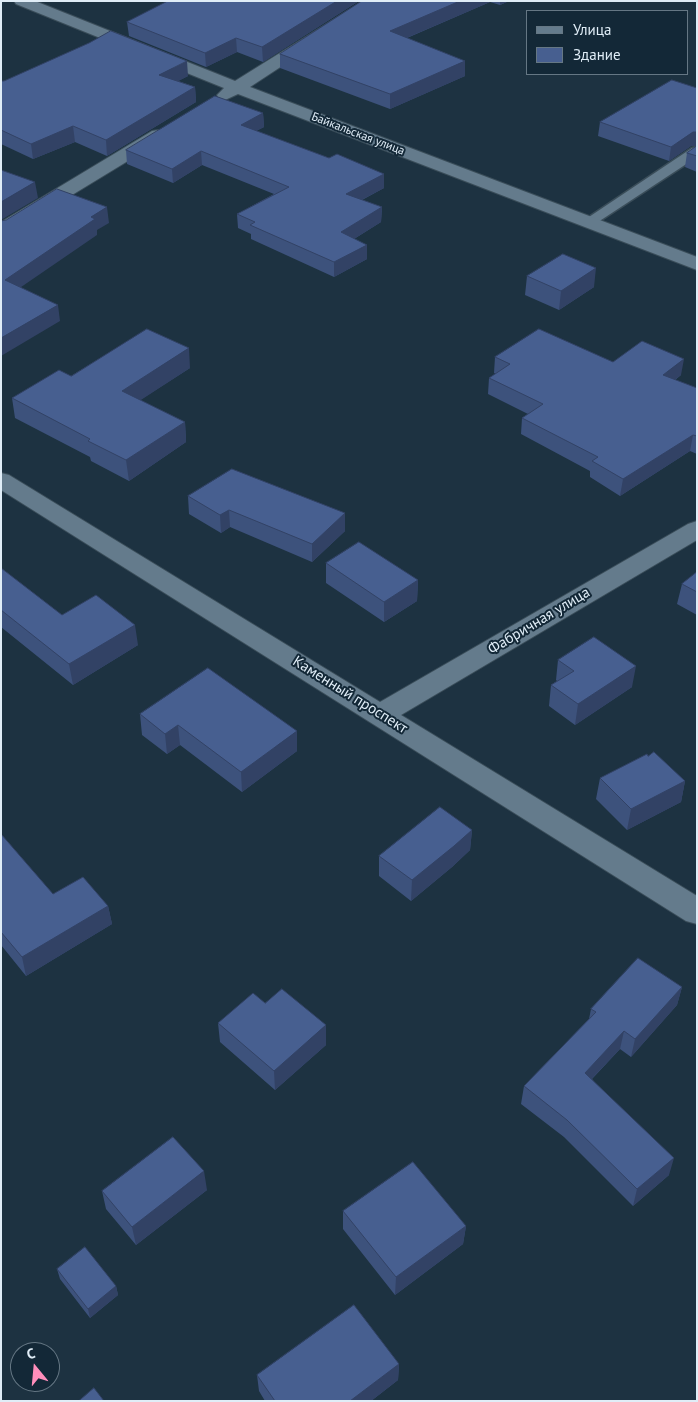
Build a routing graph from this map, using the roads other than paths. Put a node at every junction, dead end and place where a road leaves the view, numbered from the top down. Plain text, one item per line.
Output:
1 (21, 1) edge
2 (374, 1) edge
3 (108, 38) junction
4 (91, 46) edge
5 (236, 88) junction
6 (210, 104) edge
7 (168, 129) edge
8 (697, 151) edge
9 (590, 221) junction
10 (1, 230) edge
11 (697, 264) edge
12 (1, 480) edge
13 (697, 528) edge
14 (382, 714) junction
15 (697, 912) edge

1 - 3 street, Байкальская улица
2 - 5 street
3 - 4 lane
3 - 5 street, Байкальская улица
5 - 6 street
5 - 9 street, Байкальская улица
7 - 10 street
8 - 9 lane
9 - 11 street, Байкальская улица
12 - 14 street, Каменный проспект
13 - 14 street, Фабричная улица
14 - 15 street, Каменный проспект

